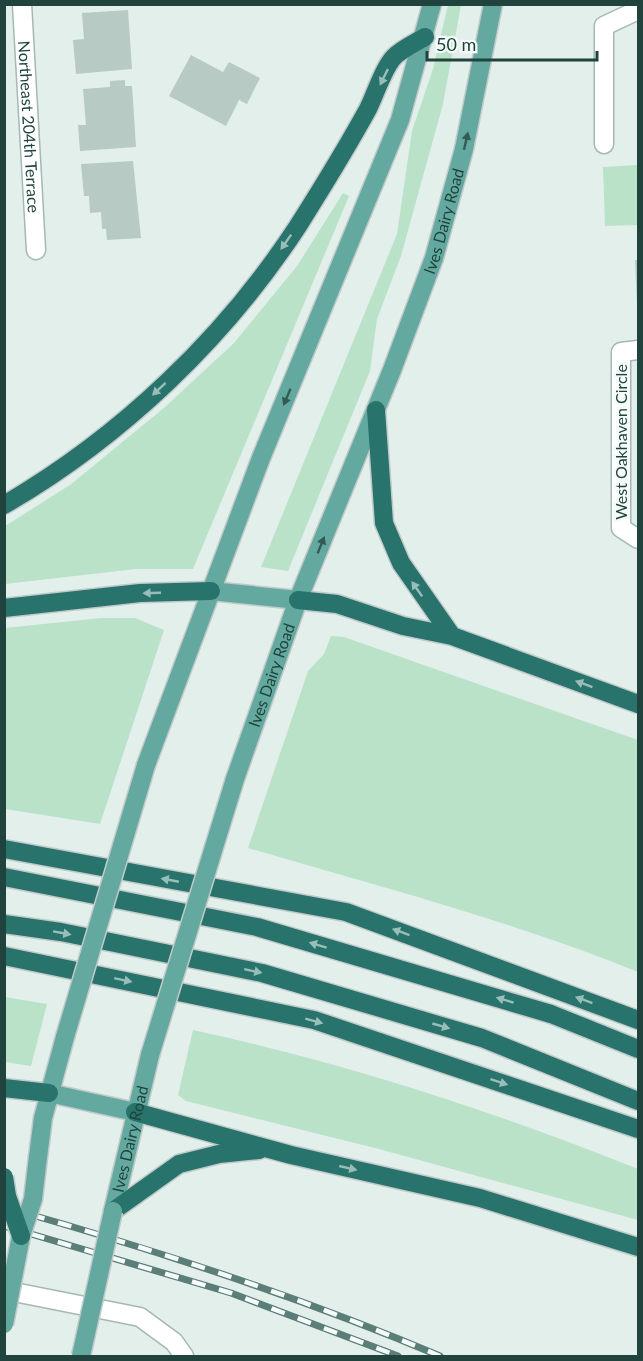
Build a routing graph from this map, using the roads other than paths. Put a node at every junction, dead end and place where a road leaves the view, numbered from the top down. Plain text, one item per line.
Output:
1 (22, 4) edge
2 (432, 4) edge
3 (493, 4) edge
4 (639, 10) edge
5 (425, 37) junction
6 (604, 144) dead end
7 (36, 250) dead end
8 (639, 350) edge
9 (376, 410) junction
10 (4, 505) edge
11 (639, 539) edge
12 (211, 591) junction
13 (298, 600) junction
14 (4, 608) edge
15 (452, 636) junction
16 (639, 704) edge
17 (4, 849) edge
18 (4, 878) edge
19 (4, 924) edge
20 (4, 956) edge
21 (639, 1020) edge
22 (639, 1049) edge
23 (4, 1088) edge
24 (49, 1094) junction
25 (639, 1101) edge
26 (135, 1112) junction
27 (639, 1129) edge
28 (271, 1149) junction
29 (4, 1177) edge
30 (113, 1211) junction
31 (21, 1236) junction
32 (639, 1247) edge
33 (4, 1290) edge
34 (4, 1324) edge
35 (81, 1356) edge
36 (184, 1356) edge

1 - 7 street, Northeast 204th Terrace
2 - 5 main road
9 -> 3 main road, Ives Dairy Road
4 - 6 street
5 -> 10 highway
5 -> 12 main road
8 - 11 street, West Oakhaven Circle
13 -> 9 main road, Ives Dairy Road
15 -> 9 highway
12 - 13 main road
12 -> 14 highway
12 - 24 main road, bridge
13 - 15 highway
13 - 26 main road, Ives Dairy Road, bridge
16 -> 15 highway
21 -> 17 highway
22 -> 18 highway
19 -> 25 highway
20 -> 27 highway
23 - 24 highway
24 - 26 main road
24 - 31 main road, bridge
26 - 28 highway
26 - 30 main road, Ives Dairy Road
28 - 30 highway
28 -> 32 highway
29 - 31 highway, bridge
30 - 35 main road, Ives Dairy Road, bridge
31 - 34 main road, bridge
33 - 36 street

